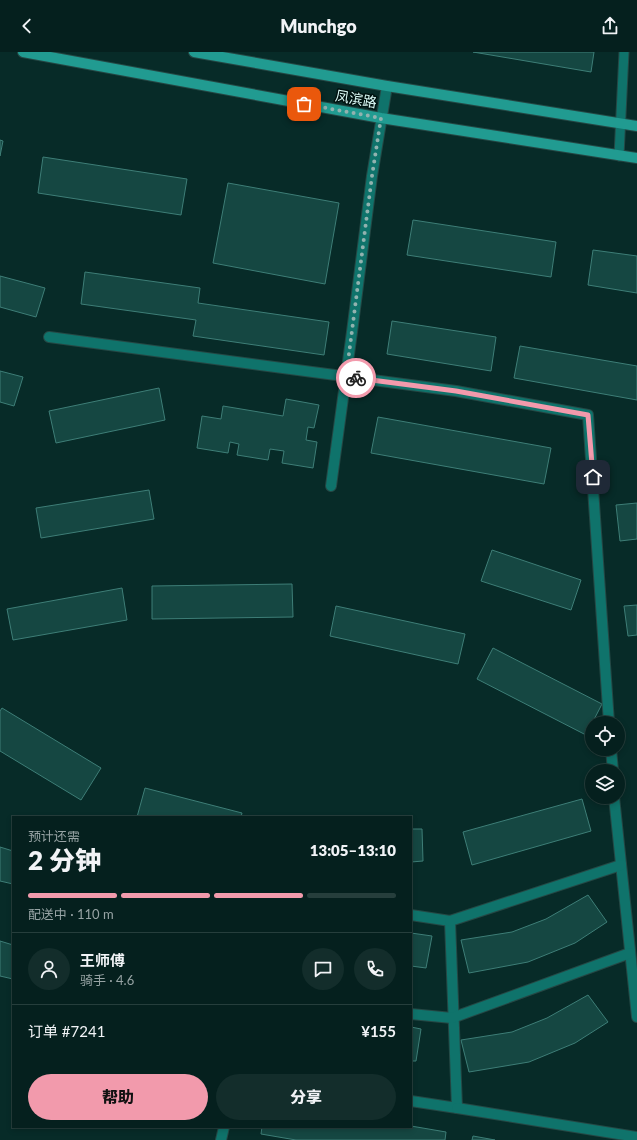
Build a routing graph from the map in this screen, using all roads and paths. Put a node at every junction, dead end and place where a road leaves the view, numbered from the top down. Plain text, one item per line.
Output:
1 (23, 52) edge
2 (194, 52) edge
3 (624, 52) edge
4 (387, 86) junction
5 (381, 118) junction
6 (621, 123) junction
7 (637, 126) edge
8 (619, 156) junction
9 (637, 158) edge
10 (49, 337) dead end
11 (346, 377) junction
12 (331, 486) dead end
13 (609, 716) edge
14 (615, 804) edge
15 (621, 865) junction
16 (412, 915) edge
17 (450, 921) junction
18 (630, 953) junction
19 (412, 1014) edge
20 (637, 1017) edge
21 (452, 1018) junction
22 (412, 1101) edge
23 (456, 1108) junction
24 (224, 1128) edge
25 (637, 1137) edge
26 (221, 1140) edge

1 - 5 main road, 凤滨路
2 - 4 main road, 凤滨路
3 - 6 lane
4 - 5 street
4 - 6 main road, 凤滨路
5 - 8 main road, 凤滨路
5 - 11 street
6 - 7 main road, 凤滨路
6 - 8 lane
8 - 9 main road, 凤滨路
10 - 11 street
11 - 12 street
11 - 13 street
14 - 15 street
15 - 17 street
15 - 18 street
16 - 17 street
17 - 21 street
18 - 20 street
18 - 21 street
19 - 21 street
21 - 23 street
22 - 23 street
23 - 25 street
24 - 26 street

